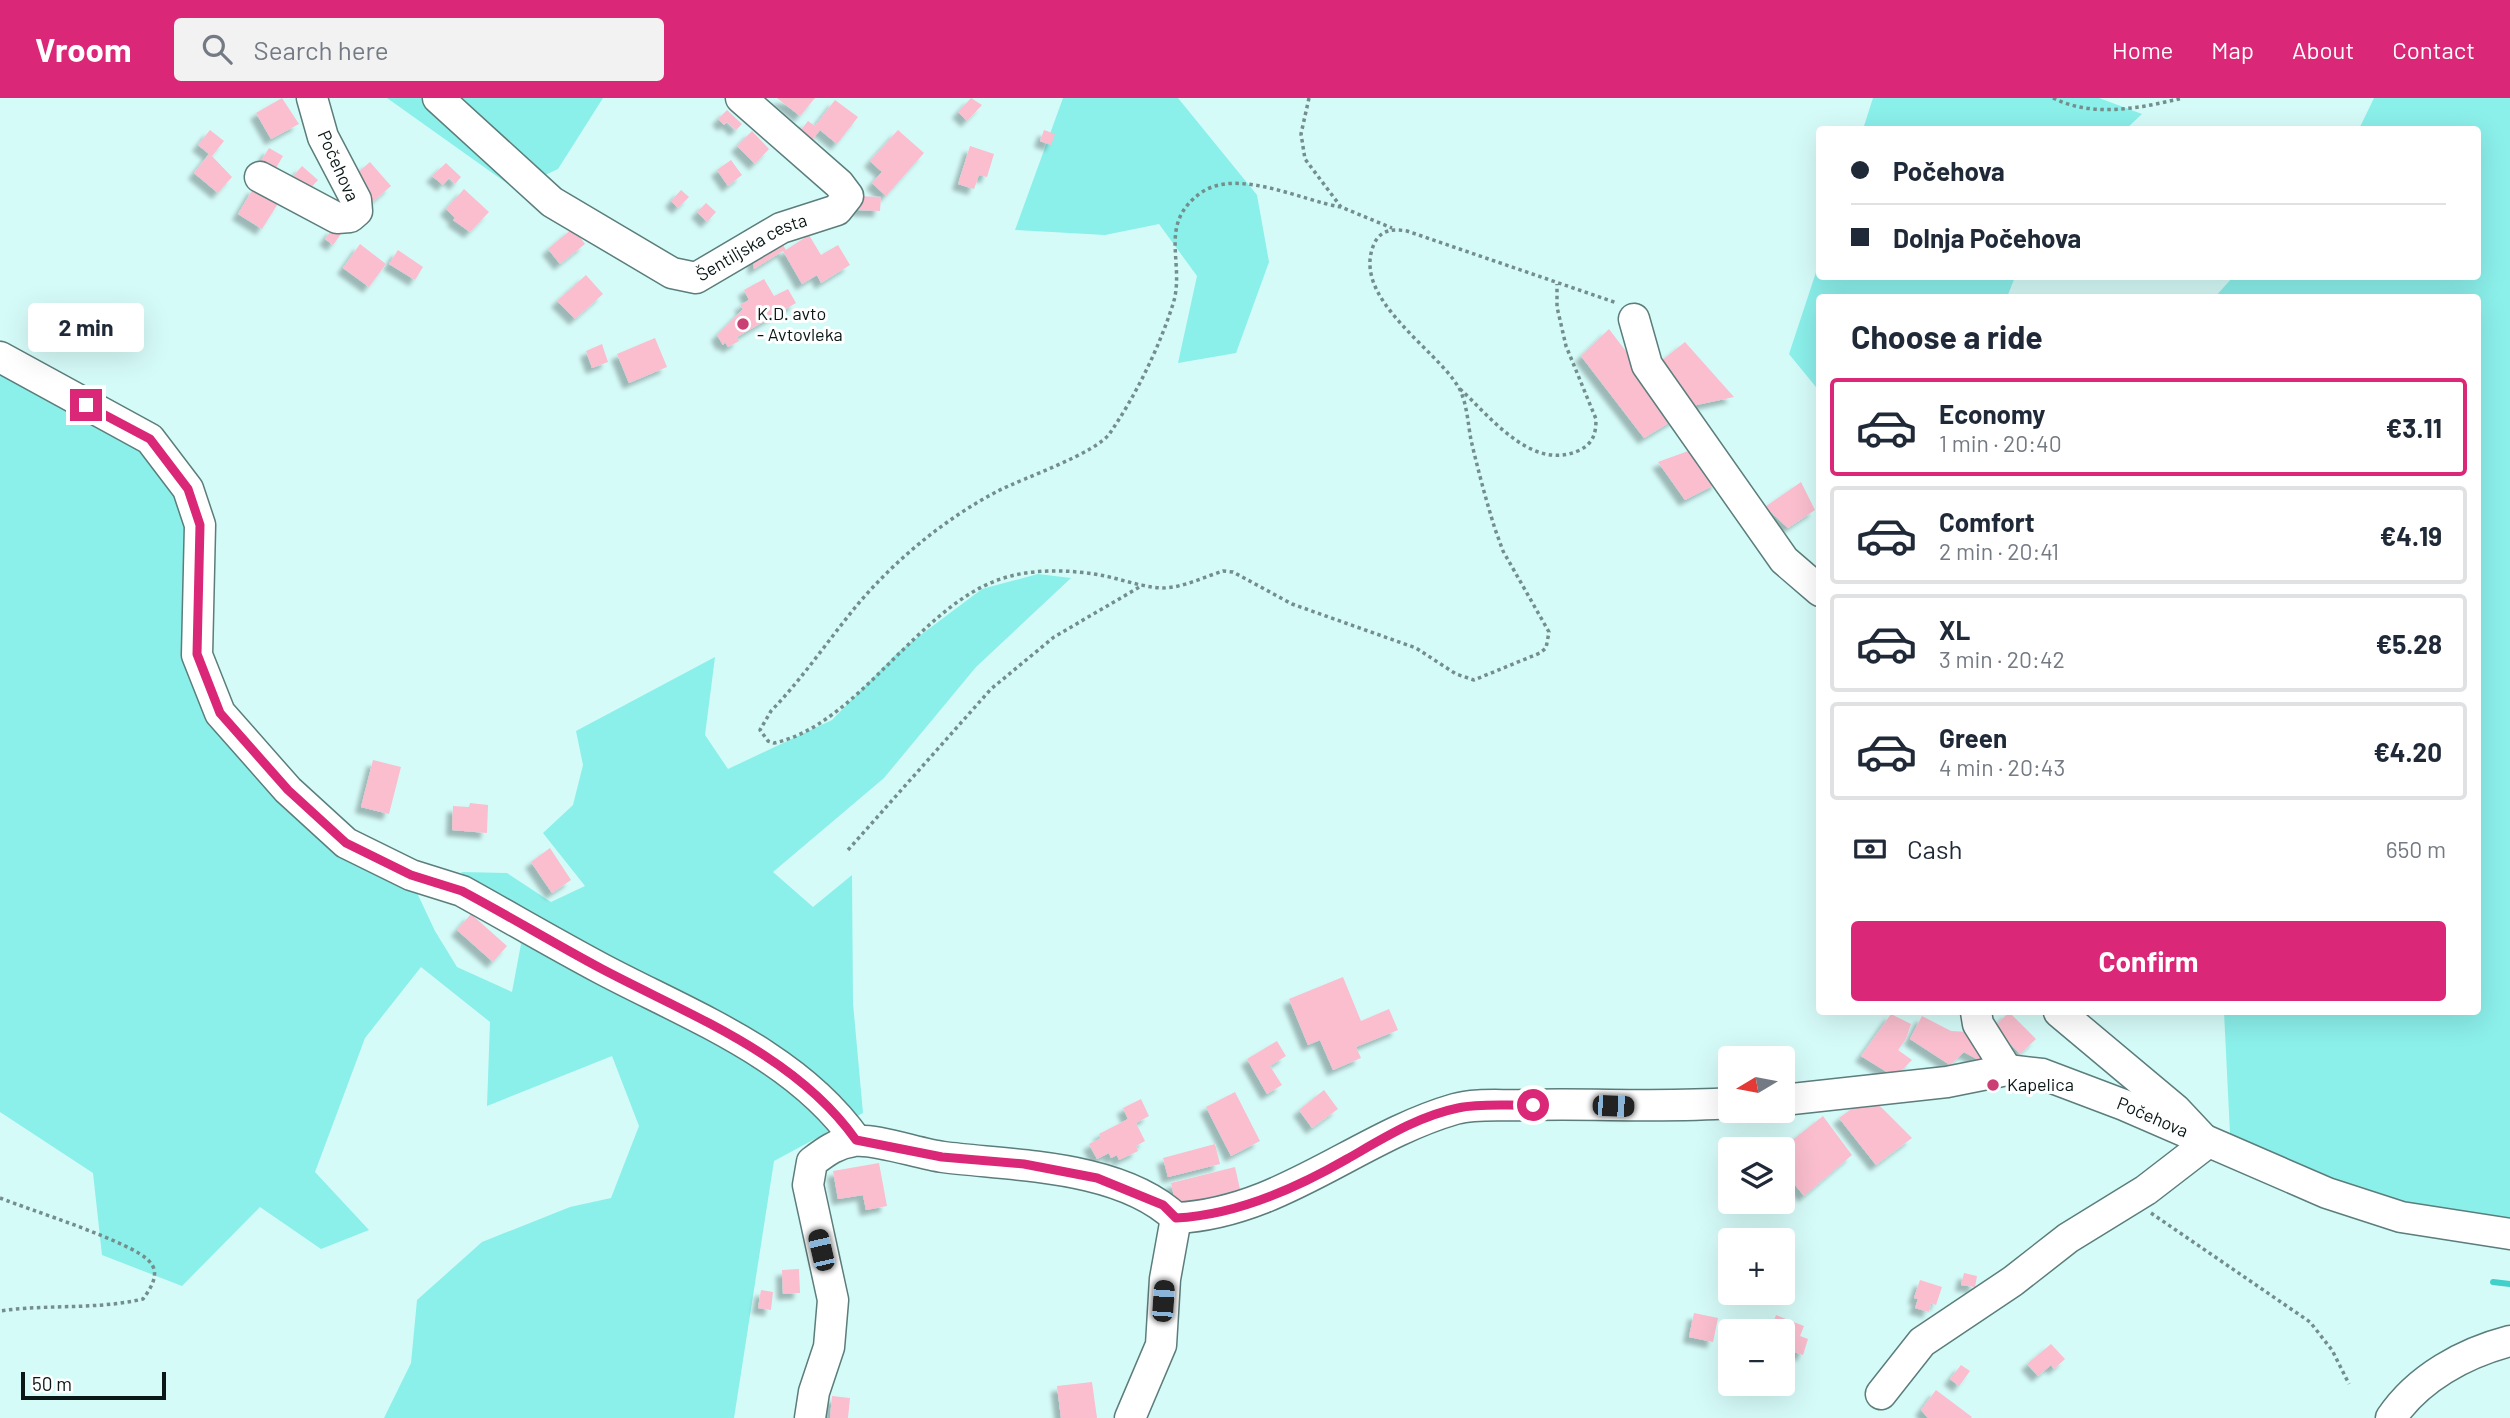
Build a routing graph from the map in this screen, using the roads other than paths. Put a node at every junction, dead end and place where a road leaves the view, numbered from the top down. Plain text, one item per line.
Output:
1 (312, 98) edge
2 (438, 98) edge
3 (741, 98) edge
4 (260, 177) dead end
5 (1634, 319) road end
6 (0, 357) edge
7 (1816, 588) edge
8 (1976, 1015) edge
9 (2063, 1015) edge
10 (2007, 1070) junction
11 (1796, 1099) edge
12 (1718, 1104) edge
13 (856, 1140) junction
14 (2207, 1143) junction
15 (1176, 1218) junction
16 (2510, 1234) edge
17 (2510, 1341) edge
18 (1881, 1394) dead end
19 (810, 1418) edge
20 (1130, 1418) edge
21 (2391, 1418) edge

1 - 4 street, Počehova
2 - 3 street, Šentiljska cesta
5 - 7 street
6 - 13 street
8 - 10 street
9 - 14 street
10 - 11 street, Počehova
10 - 14 street, Počehova
12 - 15 street
13 - 15 street
13 - 19 street
14 - 16 street, Počehova
14 - 18 street
15 - 20 street
17 - 21 street

